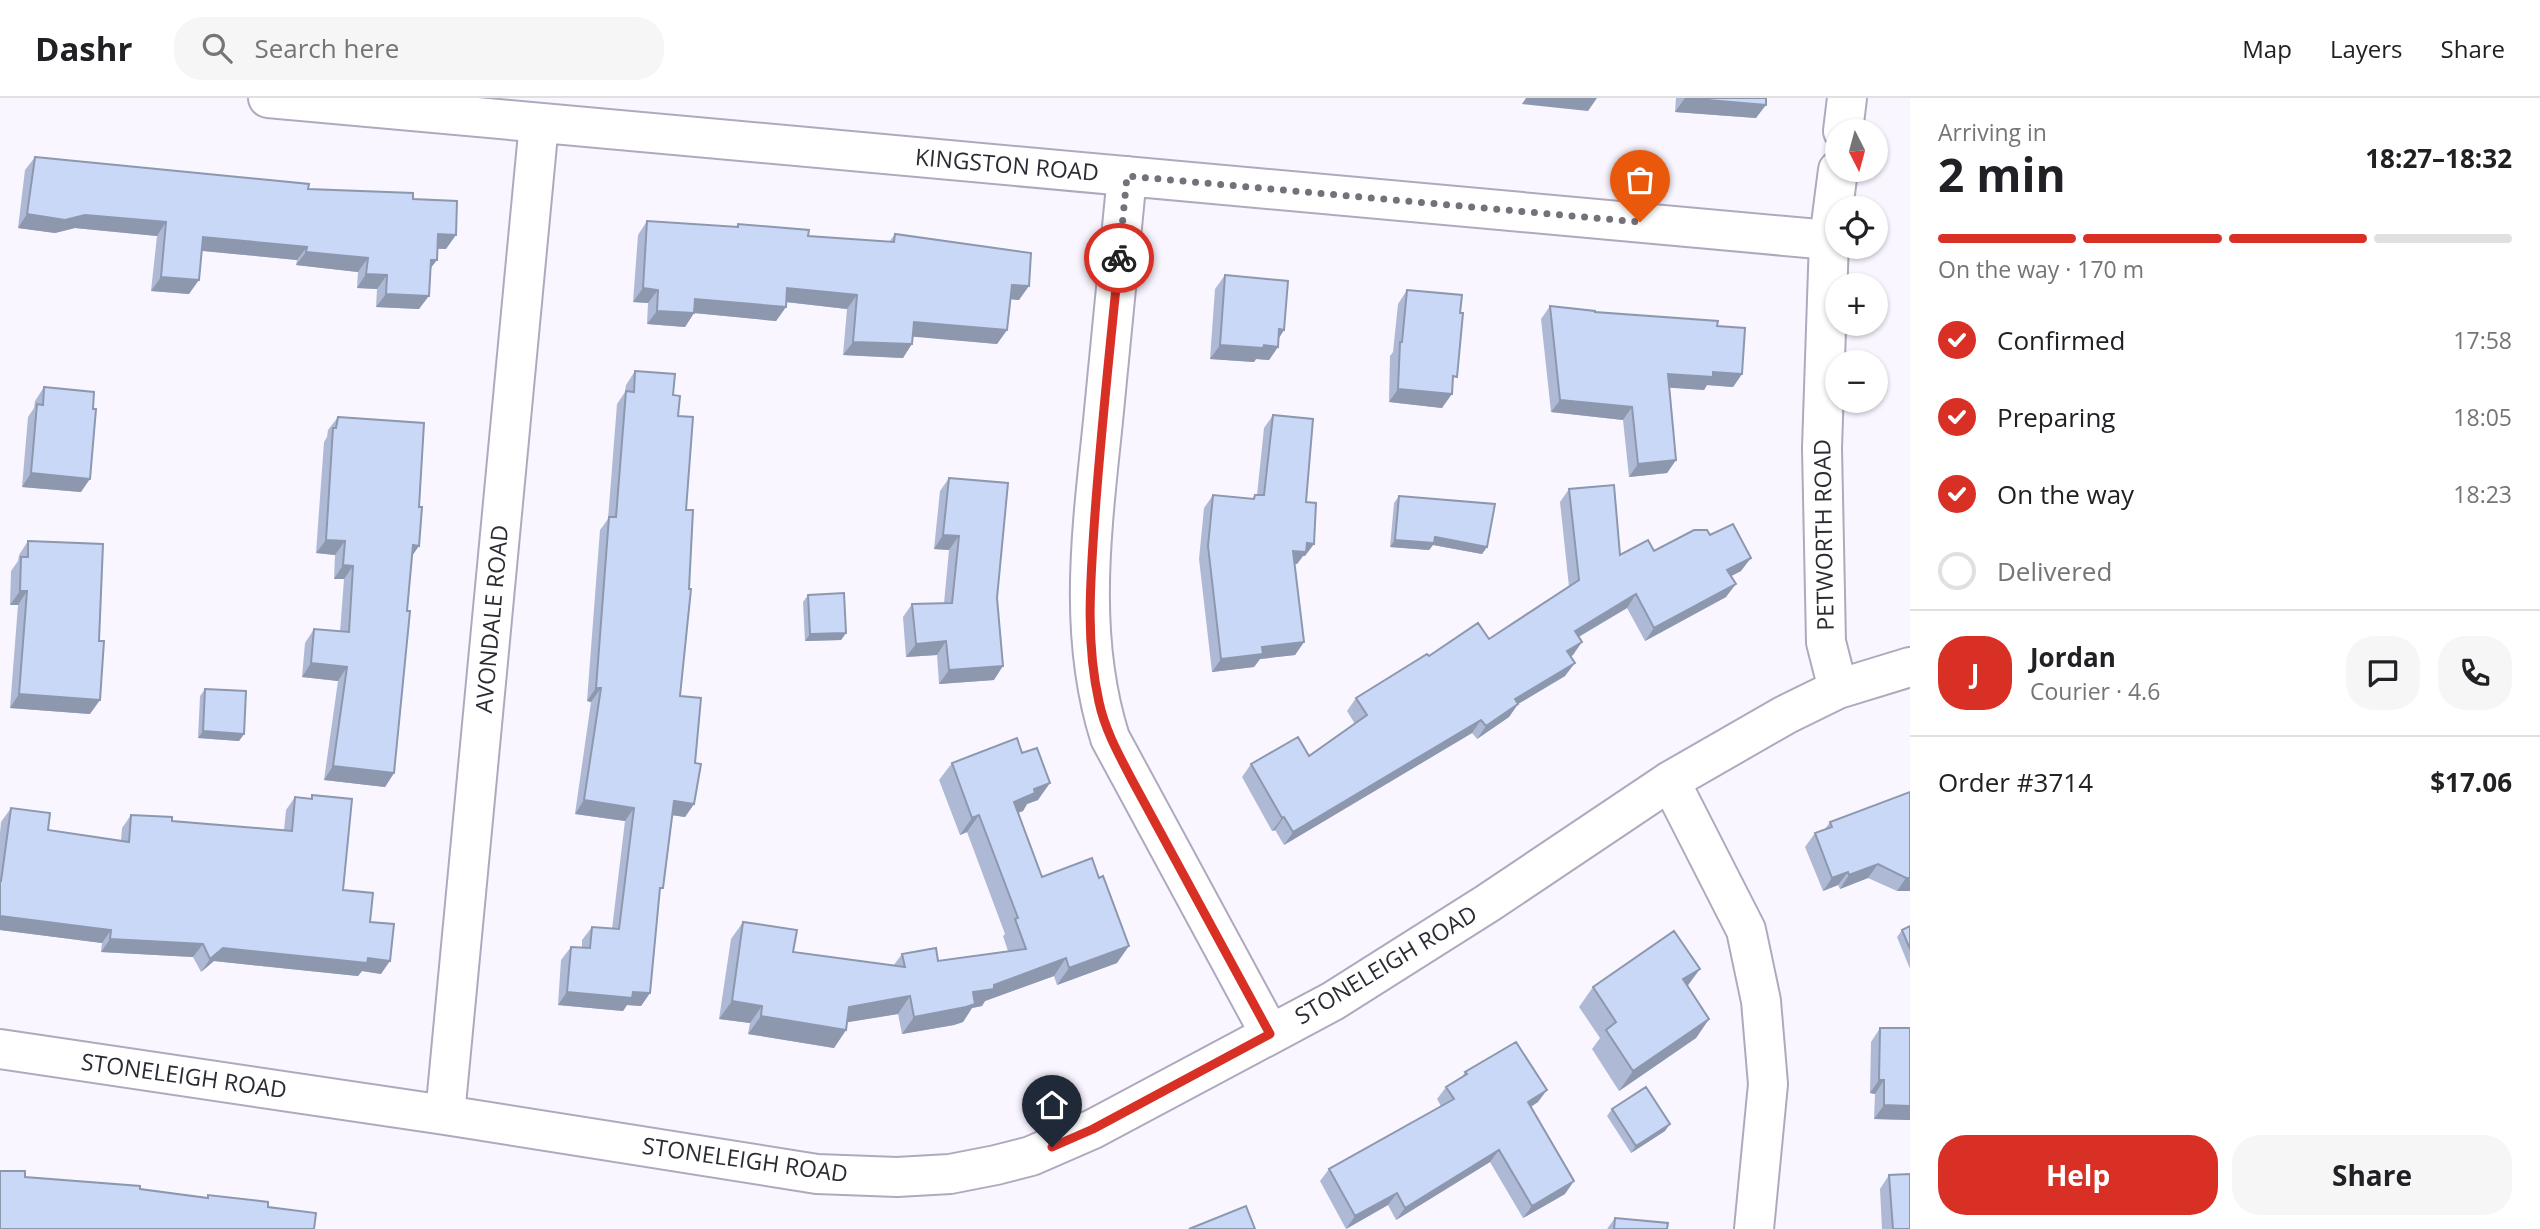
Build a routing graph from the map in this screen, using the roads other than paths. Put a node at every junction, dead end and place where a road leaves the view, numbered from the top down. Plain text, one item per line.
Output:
1 (268, 98) edge
2 (1847, 98) edge
3 (1844, 119) edge
4 (539, 123) junction
5 (1127, 176) junction
6 (1825, 240) edge
7 (1828, 259) edge
8 (1910, 667) edge
9 (1838, 689) junction
10 (1670, 781) junction
11 (1270, 1034) junction
12 (0, 1049) edge
13 (445, 1115) junction
14 (1754, 1229) edge

1 - 4 street, KINGSTON ROAD
2 - 3 street
4 - 5 street, KINGSTON ROAD
4 - 13 street, AVONDALE ROAD
5 - 6 street, KINGSTON ROAD
5 - 11 street
7 - 9 street, PETWORTH ROAD
8 - 9 street, STONELEIGH ROAD
9 - 10 street, STONELEIGH ROAD
10 - 11 street, STONELEIGH ROAD
10 - 14 street
11 - 13 street, STONELEIGH ROAD
12 - 13 street, STONELEIGH ROAD

